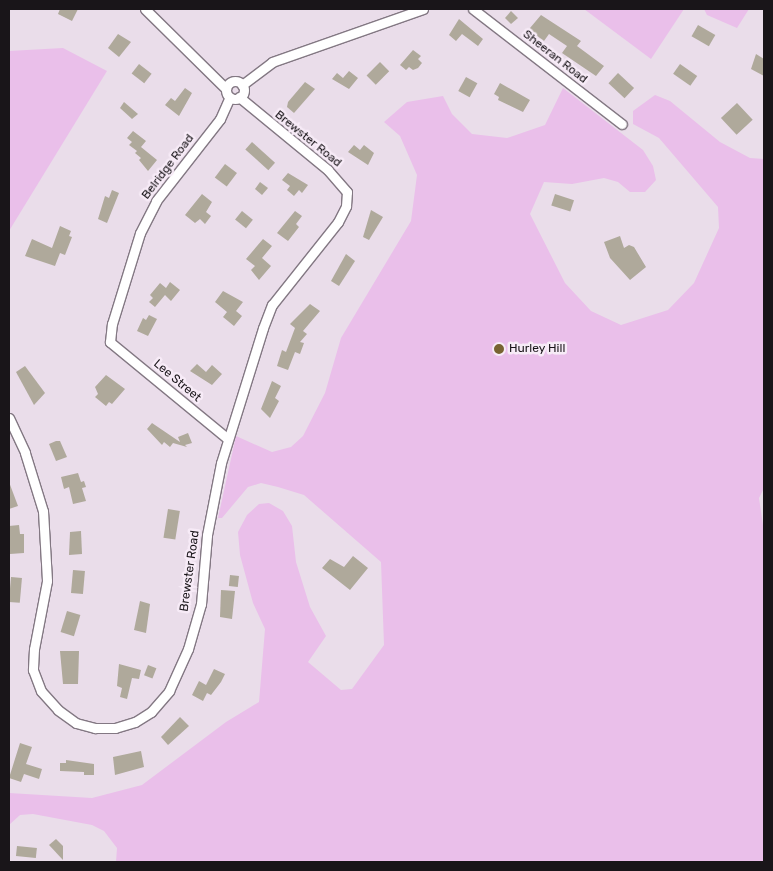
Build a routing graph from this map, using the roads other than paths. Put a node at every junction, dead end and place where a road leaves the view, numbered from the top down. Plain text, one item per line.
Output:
1 (145, 9) edge
2 (423, 9) edge
3 (473, 9) edge
4 (242, 85) junction
5 (232, 94) junction
6 (622, 124) dead end
7 (110, 342) joint
8 (9, 418) edge
9 (228, 439) junction

1 - 5 street, Brewster Road
2 - 4 street
3 - 6 street, Sheeran Road
4 - 5 street, Belridge Road
4 - 5 street
5 - 7 street, Belridge Road
5 - 9 street, Brewster Road
7 - 9 street, Lee Street
8 - 9 street, Brewster Road

